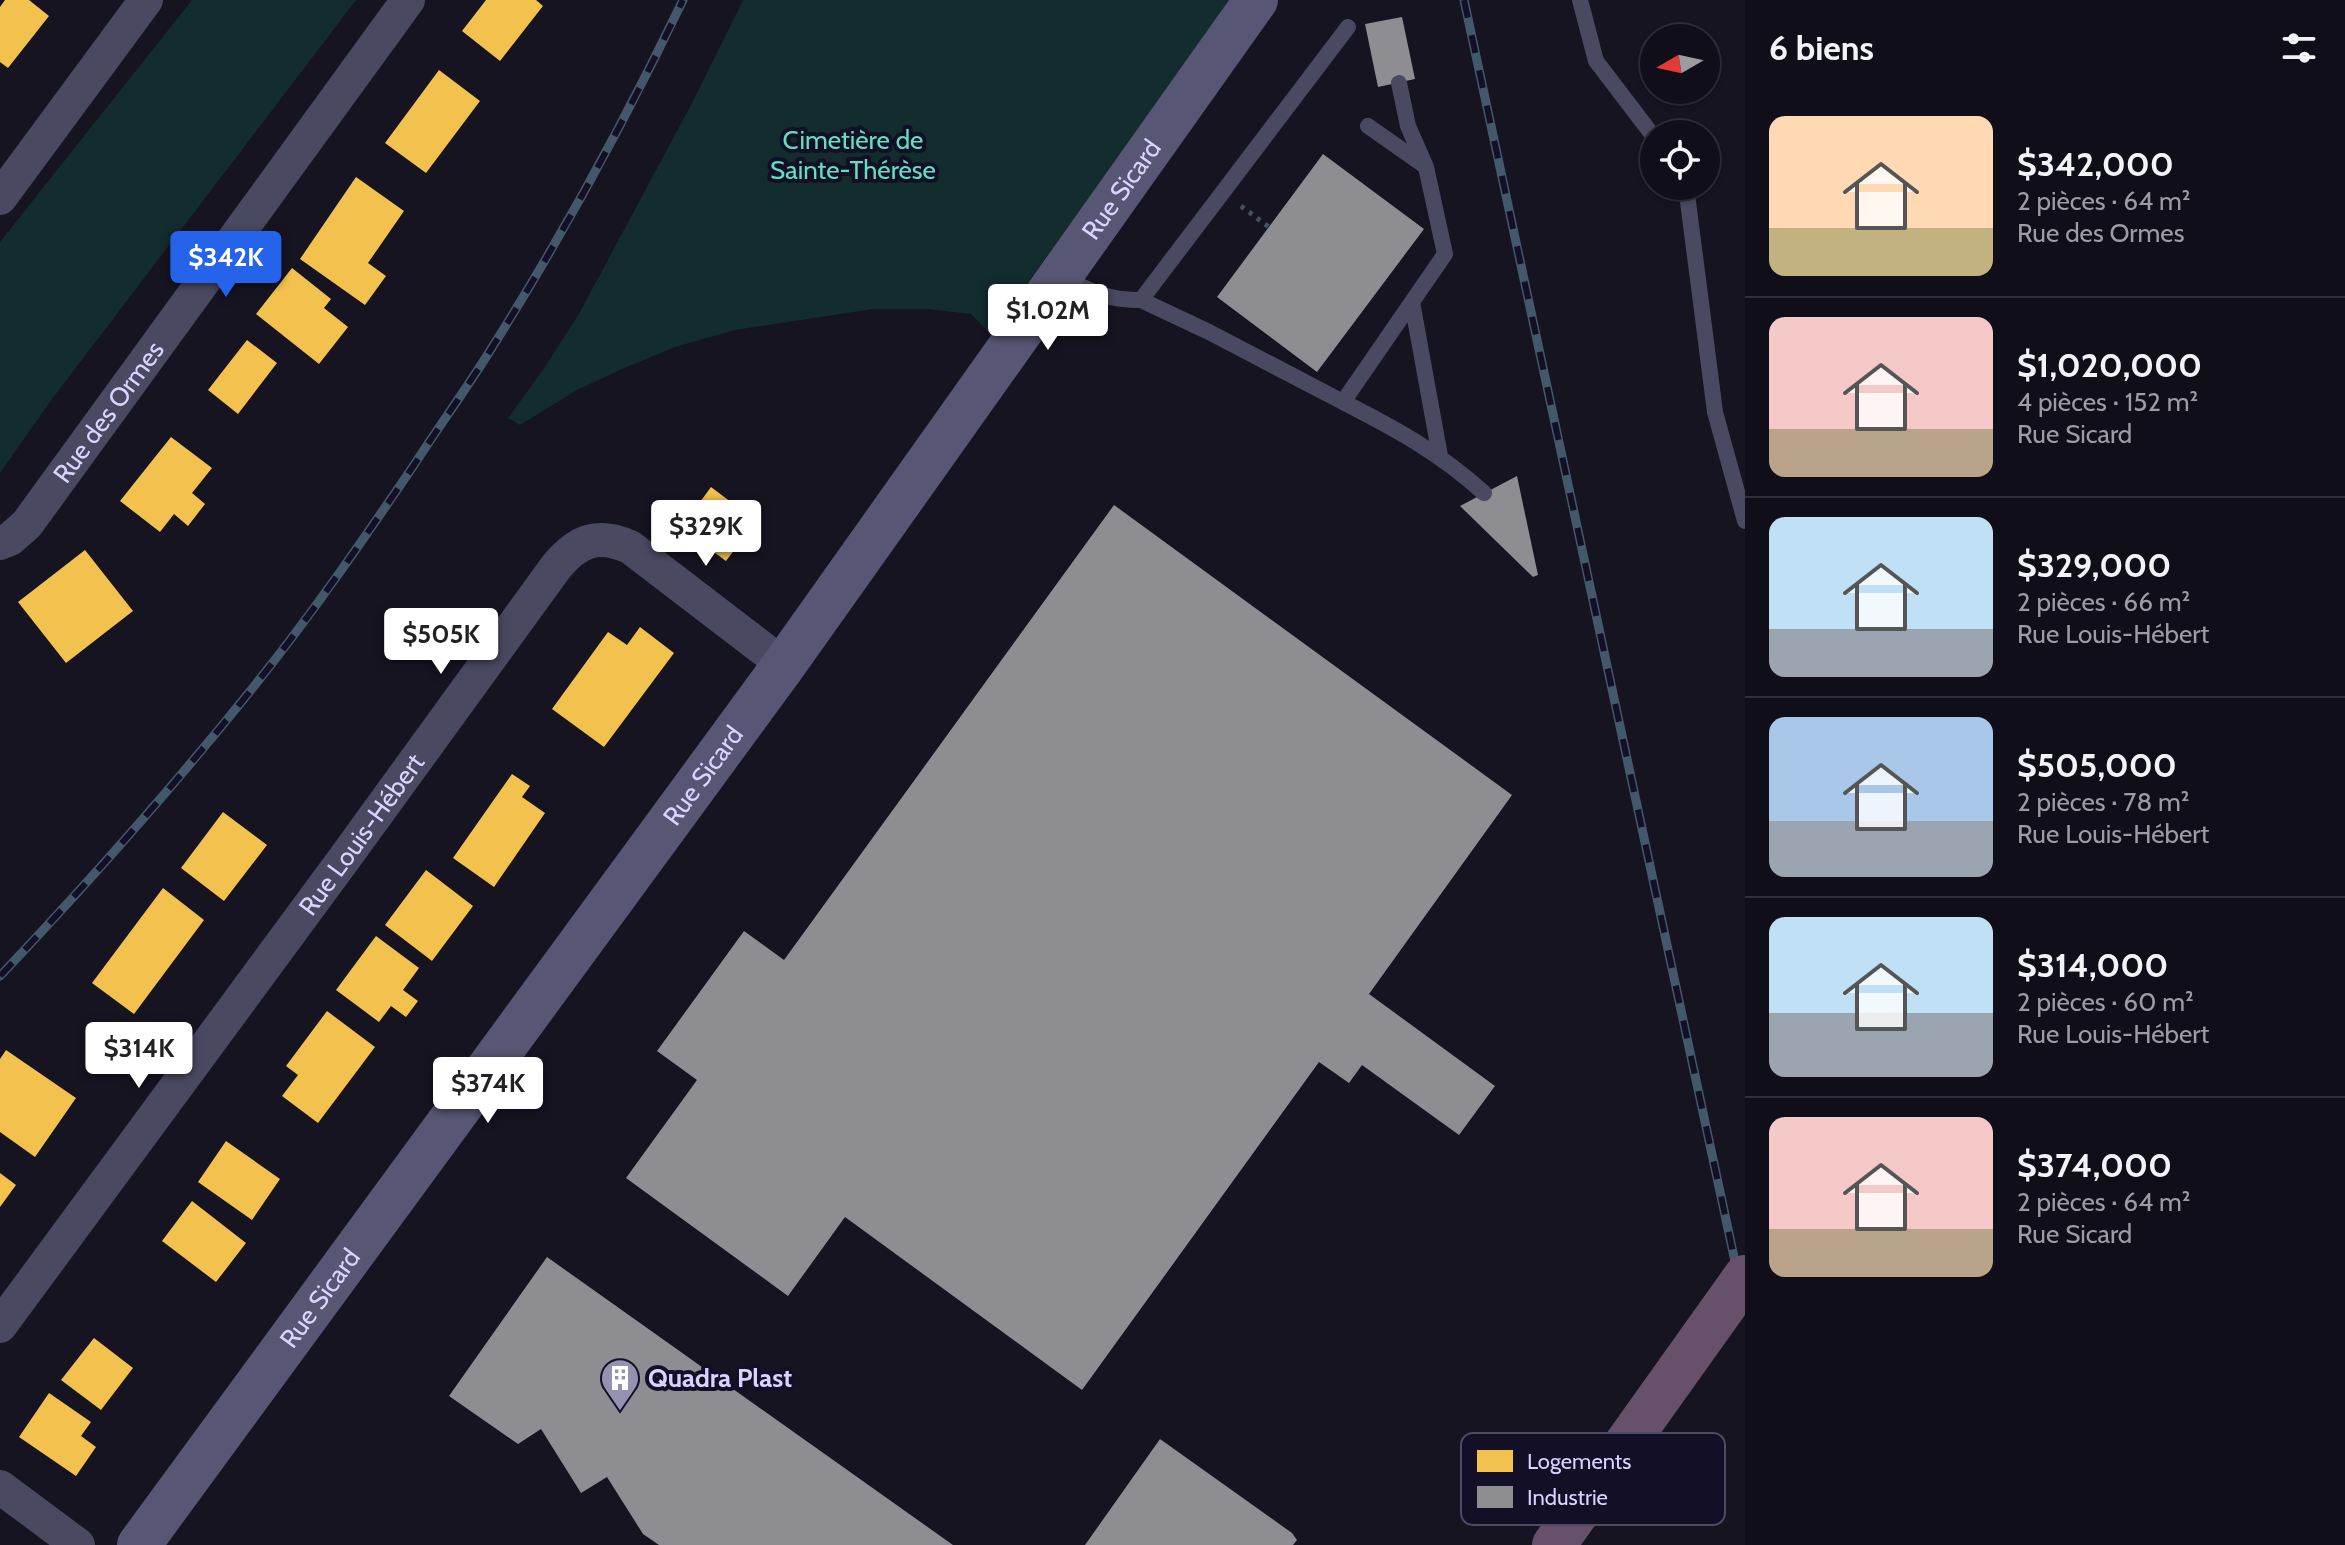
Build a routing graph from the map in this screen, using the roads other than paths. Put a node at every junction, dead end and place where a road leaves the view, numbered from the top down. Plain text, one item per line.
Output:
1 (146, 0) edge
2 (408, 0) edge
3 (1256, 0) edge
4 (1580, 0) edge
5 (1348, 27) dead end
6 (1399, 83) dead end
7 (1641, 120) edge
8 (1368, 126) dead end
9 (1426, 167) junction
10 (0, 198) edge
11 (1688, 200) edge
12 (1061, 276) junction
13 (1141, 300) junction
14 (1412, 302) junction
15 (1343, 402) junction
16 (1440, 456) junction
17 (1484, 493) dead end
18 (1745, 521) edge
19 (0, 543) edge
20 (784, 665) junction
21 (1745, 1277) edge
22 (0, 1326) edge
23 (1634, 1433) edge
24 (0, 1487) edge
25 (1568, 1525) edge
26 (78, 1545) edge
27 (139, 1545) edge
28 (1554, 1545) edge

1 - 10 street
2 - 19 street, Rue des Ormes
3 - 12 street, Rue Sicard
4 - 7 lane
5 - 13 lane
6 - 9 lane
8 - 9 lane
9 - 14 lane
11 - 18 lane
12 - 13 lane
12 - 20 street, Rue Sicard
13 - 15 lane
14 - 15 lane
14 - 16 lane
15 - 16 lane
16 - 17 lane
20 - 22 street, Rue Louis-Hébert
20 - 27 street, Rue Sicard
21 - 23 highway, bridge
24 - 26 street
25 - 28 highway, bridge

